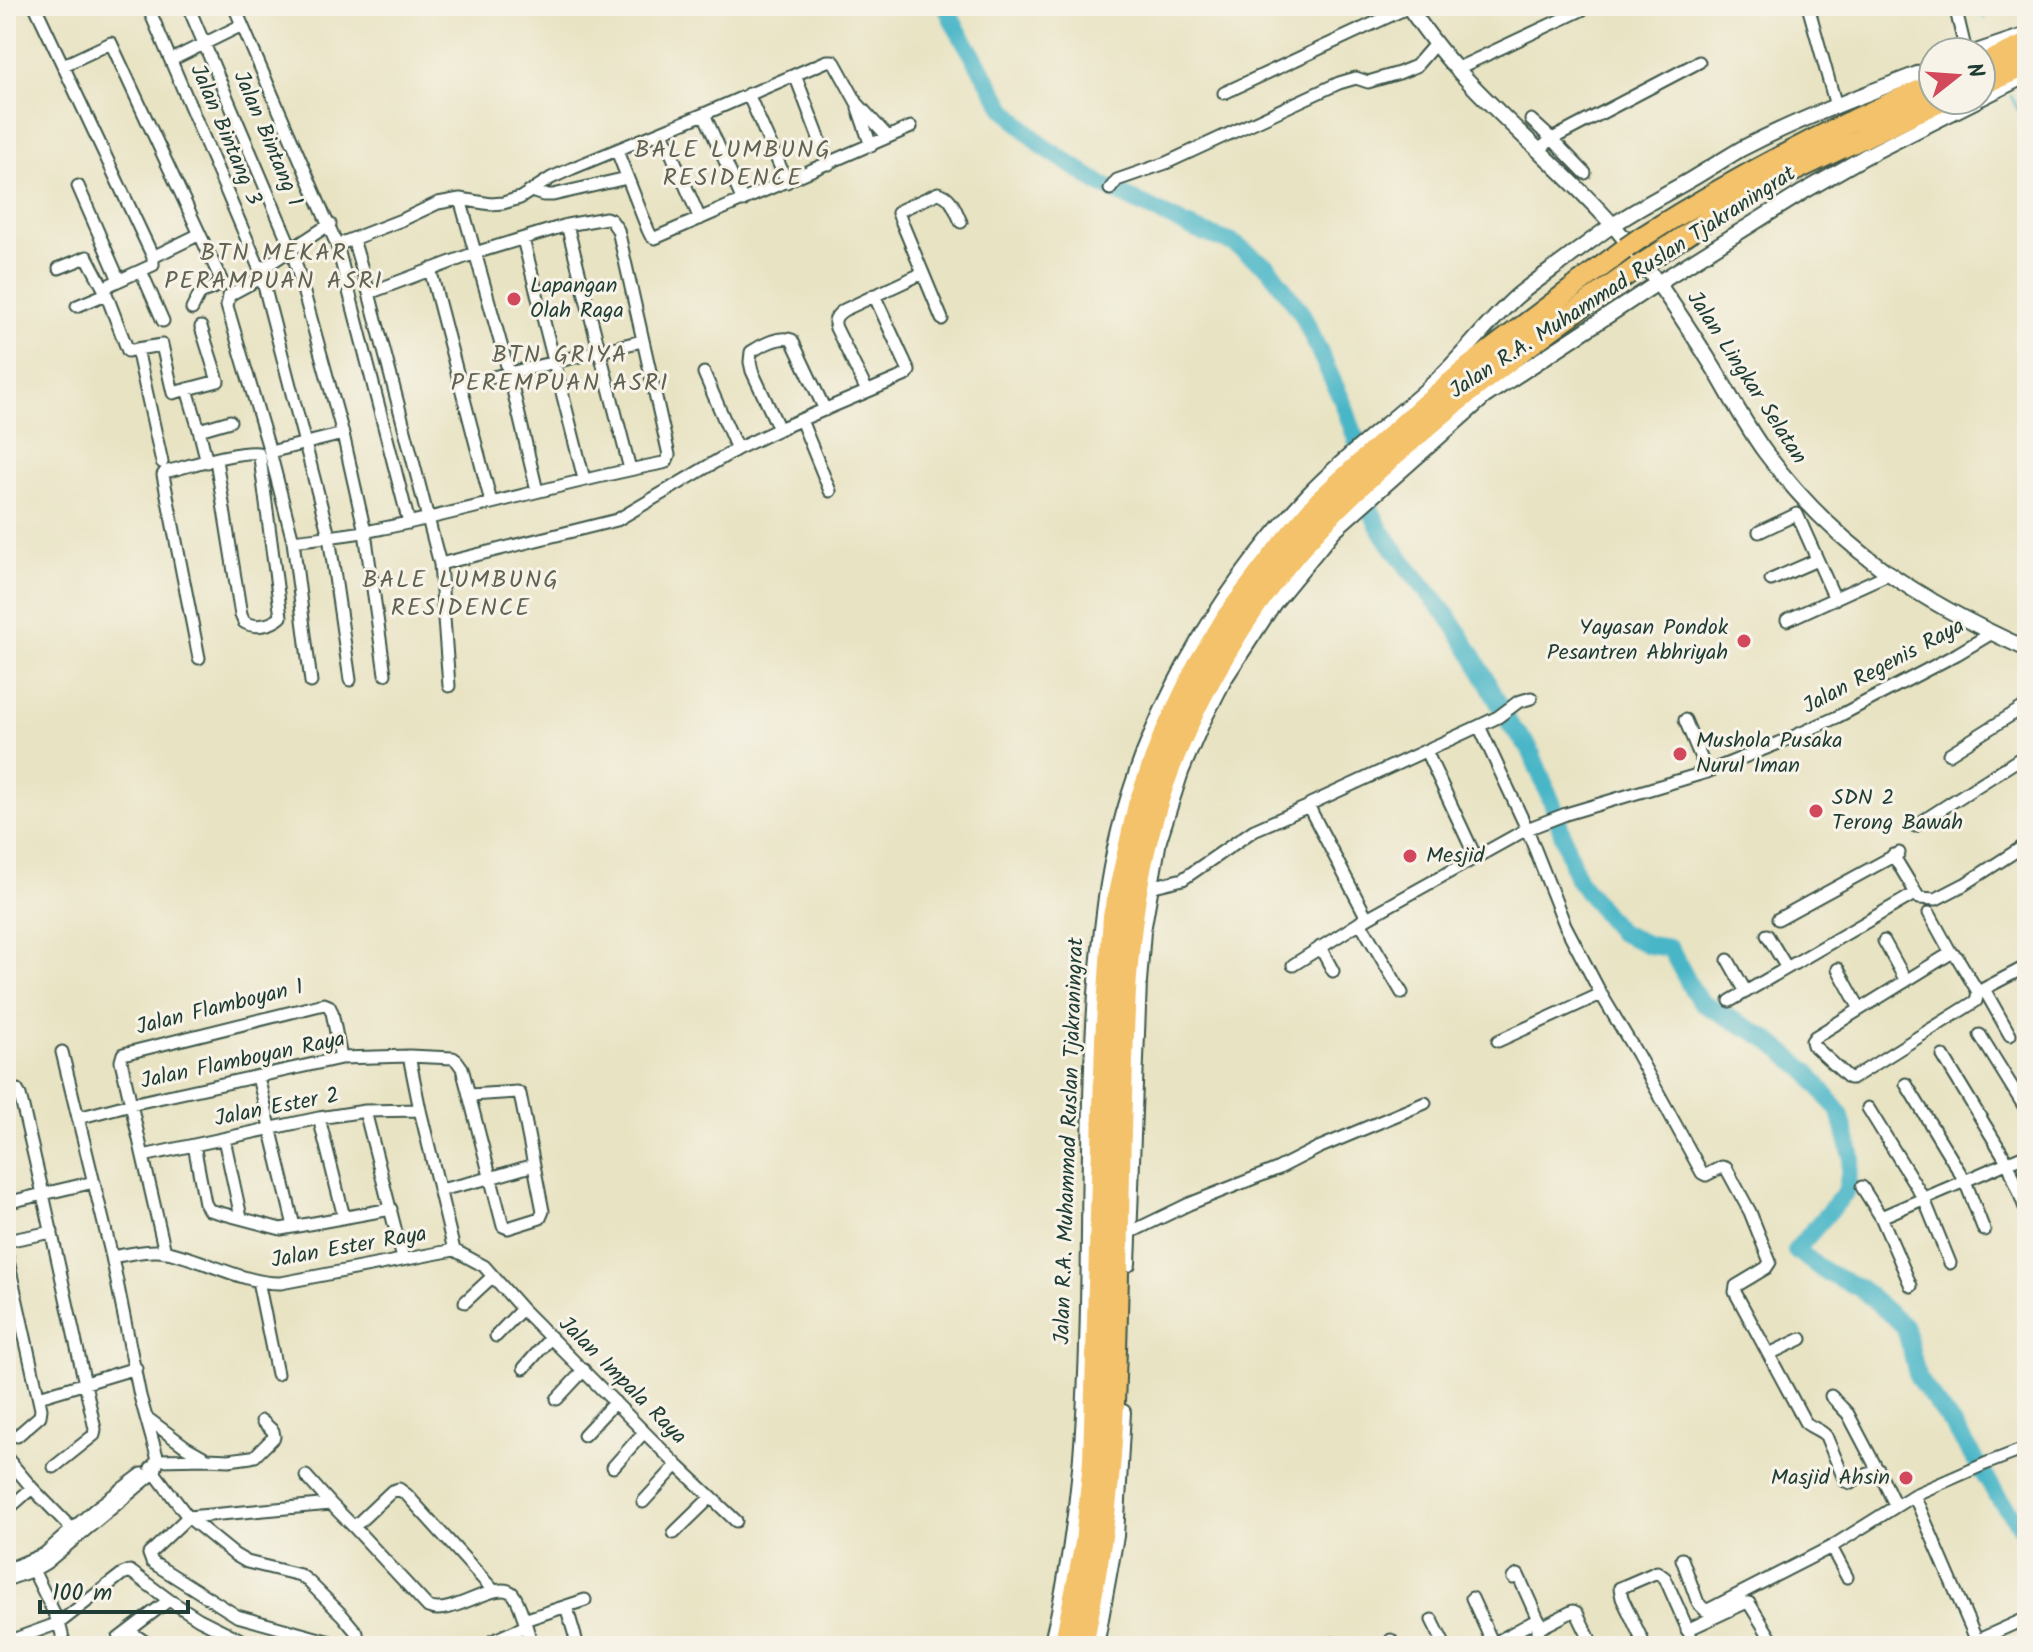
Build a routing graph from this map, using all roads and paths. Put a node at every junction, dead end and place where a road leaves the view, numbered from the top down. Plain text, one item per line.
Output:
1 (35, 6) edge
2 (188, 6) edge
3 (234, 6) edge
4 (1408, 6) edge
5 (1590, 6) edge
6 (1808, 6) edge
7 (1955, 6) edge
8 (148, 7) edge
9 (242, 25) junction
10 (2027, 35) edge
11 (1962, 36) edge
12 (205, 44) junction
13 (1435, 44) junction
14 (2027, 44) edge
15 (1997, 45) edge
16 (1997, 58) edge
17 (171, 60) junction
18 (1699, 62) dead end
19 (64, 65) junction
20 (2027, 65) edge
21 (1456, 69) junction
22 (1917, 74) edge
23 (795, 75) junction
24 (2027, 75) edge
25 (1997, 78) edge
26 (1997, 90) edge
27 (1917, 92) edge
28 (1224, 93) dead end
29 (748, 94) junction
30 (857, 103) junction
31 (1836, 106) junction
32 (1917, 112) edge
33 (704, 114) junction
34 (1945, 116) edge
35 (1531, 120) dead end
36 (911, 127) dead end
37 (662, 132) junction
38 (888, 137) junction
39 (1552, 139) junction
40 (871, 146) junction
41 (1539, 150) junction
42 (617, 151) junction
43 (829, 164) junction
44 (1585, 173) dead end
45 (627, 178) junction
46 (787, 182) junction
47 (78, 186) dead end
48 (1110, 189) dead end
49 (531, 191) junction
50 (460, 199) junction
51 (743, 201) junction
52 (700, 219) junction
53 (961, 222) dead end
54 (330, 224) junction
55 (567, 225) junction
56 (1612, 225) junction
57 (200, 234) junction
58 (353, 239) junction
59 (523, 239) junction
60 (337, 245) junction
61 (292, 250) junction
62 (475, 253) junction
63 (153, 257) junction
64 (59, 268) dead end
65 (430, 269) junction
66 (141, 271) junction
67 (923, 273) junction
68 (261, 274) junction
69 (119, 280) junction
70 (1656, 284) junction
71 (106, 292) junction
72 (369, 293) junction
73 (874, 295) junction
74 (77, 306) dead end
75 (192, 309) dead end
76 (942, 319) dead end
77 (163, 321) dead end
78 (201, 327) dead end
79 (642, 341) junction
80 (137, 349) junction
81 (600, 352) junction
82 (556, 363) junction
83 (509, 373) junction
84 (704, 373) dead end
85 (460, 385) junction
86 (187, 389) junction
87 (867, 391) junction
88 (825, 410) junction
89 (801, 420) junction
90 (230, 421) dead end
91 (779, 429) junction
92 (199, 430) junction
93 (343, 434) junction
94 (304, 444) junction
95 (737, 449) junction
96 (270, 452) junction
97 (212, 461) junction
98 (162, 462) dead end
99 (630, 469) junction
100 (1366, 470) junction
101 (584, 479) junction
102 (537, 491) junction
103 (830, 491) dead end
104 (1315, 496) junction
105 (491, 502) junction
106 (427, 518) junction
107 (409, 523) junction
108 (365, 532) junction
109 (1759, 532) dead end
110 (329, 536) junction
111 (293, 541) junction
112 (1817, 560) junction
113 (440, 564) junction
114 (1888, 574) junction
115 (1771, 580) dead end
116 (1835, 599) junction
117 (1787, 620) dead end
118 (1992, 633) junction
119 (2027, 649) edge
120 (199, 658) dead end
121 (385, 674) dead end
122 (350, 680) dead end
123 (311, 682) dead end
124 (449, 686) dead end
125 (1531, 698) dead end
126 (2027, 705) edge
127 (1685, 720) dead end
128 (1479, 726) junction
129 (1426, 751) junction
130 (1949, 754) dead end
131 (2027, 754) edge
132 (1707, 772) junction
133 (1309, 806) junction
134 (1915, 826) dead end
135 (1527, 829) junction
136 (2027, 844) edge
137 (1476, 858) junction
138 (1150, 887) junction
139 (1916, 893) junction
140 (1929, 913) dead end
141 (1778, 919) dead end
142 (1364, 920) junction
143 (1767, 935) dead end
144 (1884, 941) dead end
145 (1320, 947) junction
146 (1951, 953) junction
147 (1728, 960) dead end
148 (1293, 965) dead end
149 (2027, 966) edge
150 (1787, 968) junction
151 (1838, 969) dead end
152 (1333, 971) dead end
153 (1906, 981) junction
154 (1981, 990) junction
155 (1746, 992) junction
156 (1402, 993) dead end
157 (1601, 994) junction
158 (1730, 1001) dead end
159 (1860, 1009) junction
160 (1980, 1035) dead end
161 (2010, 1035) dead end
162 (1498, 1041) dead end
163 (62, 1052) dead end
164 (409, 1056) junction
165 (1943, 1056) dead end
166 (341, 1058) junction
167 (258, 1077) junction
168 (1906, 1084) dead end
169 (6, 1089) edge
170 (470, 1095) junction
171 (1425, 1103) dead end
172 (131, 1104) junction
173 (1868, 1108) dead end
174 (420, 1110) junction
175 (365, 1111) junction
176 (2027, 1111) edge
177 (78, 1118) junction
178 (319, 1118) junction
179 (271, 1127) junction
180 (224, 1139) junction
181 (194, 1145) junction
182 (2027, 1154) edge
183 (143, 1156) junction
184 (2008, 1163) junction
185 (534, 1165) junction
186 (490, 1178) junction
187 (1965, 1181) junction
188 (94, 1182) junction
189 (1862, 1187) dead end
190 (440, 1190) junction
191 (43, 1194) junction
192 (1924, 1199) junction
193 (6, 1203) edge
194 (391, 1209) junction
195 (2027, 1213) edge
196 (241, 1217) junction
197 (344, 1217) junction
198 (1881, 1217) junction
199 (294, 1226) junction
200 (1984, 1230) dead end
201 (52, 1232) junction
202 (1129, 1233) junction
203 (6, 1241) edge
204 (454, 1250) junction
205 (6, 1252) edge
206 (165, 1252) junction
207 (112, 1257) junction
208 (403, 1259) junction
209 (1950, 1263) dead end
210 (492, 1277) junction
211 (258, 1281) junction
212 (1911, 1286) dead end
213 (465, 1302) dead end
214 (522, 1309) junction
215 (496, 1336) dead end
216 (551, 1337) junction
217 (1801, 1339) dead end
218 (1769, 1354) junction
219 (136, 1368) junction
220 (524, 1368) dead end
221 (584, 1370) junction
222 (277, 1374) dead end
223 (86, 1382) junction
224 (1831, 1396) dead end
225 (39, 1397) junction
226 (557, 1399) dead end
227 (615, 1402) junction
228 (147, 1418) junction
229 (262, 1421) dead end
230 (644, 1432) junction
231 (584, 1435) dead end
232 (17, 1436) dead end
233 (2026, 1452) edge
234 (6, 1457) edge
235 (207, 1459) junction
236 (677, 1465) junction
237 (54, 1467) dead end
238 (154, 1467) junction
239 (613, 1467) dead end
240 (1877, 1469) junction
241 (306, 1476) dead end
242 (32, 1488) junction
243 (1914, 1495) junction
244 (711, 1497) junction
245 (643, 1502) dead end
246 (331, 1504) junction
247 (1895, 1505) junction
248 (6, 1511) edge
249 (98, 1512) junction
250 (188, 1517) junction
251 (736, 1521) dead end
252 (354, 1527) junction
253 (73, 1530) junction
254 (674, 1533) dead end
255 (1831, 1547) junction
256 (1682, 1559) dead end
257 (31, 1566) junction
258 (6, 1570) edge
259 (1847, 1577) dead end
260 (6, 1580) edge
261 (494, 1591) junction
262 (1472, 1598) dead end
263 (169, 1600) junction
264 (585, 1600) dead end
265 (566, 1606) junction
266 (2027, 1618) edge
267 (1432, 1620) dead end
268 (59, 1623) junction
269 (525, 1623) junction
270 (1538, 1625) junction
271 (1687, 1630) junction
272 (129, 1631) junction
273 (1978, 1643) edge
274 (1493, 1645) edge
275 (10, 1646) edge
276 (65, 1646) edge
277 (117, 1646) edge
278 (151, 1646) edge
279 (243, 1646) edge
280 (345, 1646) edge
281 (353, 1646) edge
282 (489, 1646) edge
283 (532, 1646) edge
284 (578, 1646) edge
285 (1051, 1646) edge
286 (1064, 1646) edge
287 (1083, 1646) edge
288 (1096, 1646) edge
289 (1323, 1646) edge
290 (1335, 1646) edge
291 (1445, 1646) edge
292 (1544, 1646) edge
293 (1593, 1646) edge
294 (1645, 1646) edge
295 (1695, 1646) edge
296 (1759, 1646) edge

1 - 19 street
2 - 12 street, Jalan Bintang 1
3 - 9 street
4 - 13 street, Jalan Lingkar Selatan
4 - 28 street
5 - 21 street
6 - 31 street
7 - 11 street
8 - 17 street, Jalan Bintang 3
9 - 12 street
9 - 54 street
10 - 15 street
12 - 17 street
12 - 61 street, Jalan Bintang 1
13 - 21 street, Jalan Lingkar Selatan
13 - 48 street
14 - 16 highway
17 - 68 street, Jalan Bintang 3
18 - 39 street
19 - 57 street
19 - 63 street
20 - 25 highway
21 - 41 street, Jalan Lingkar Selatan
22 - 31 street, Jalan R.A. Muhammad Ruslan Tjakraningrat
23 - 29 street
23 - 30 street
23 - 43 street
24 - 26 street, Jalan R.A. Muhammad Ruslan Tjakraningrat
27 - 100 highway, Jalan R.A. Muhammad Ruslan Tjakraningrat
29 - 33 street
29 - 46 street
30 - 38 street
30 - 40 street
31 - 56 street, Jalan R.A. Muhammad Ruslan Tjakraningrat
32 - 100 highway, Jalan R.A. Muhammad Ruslan Tjakraningrat
33 - 37 street
33 - 51 street
34 - 70 street, Jalan R.A. Muhammad Ruslan Tjakraningrat
35 - 39 street
36 - 38 street
37 - 42 street
37 - 52 street
38 - 40 street
39 - 41 street
39 - 44 street
40 - 43 street
41 - 56 street, Jalan Lingkar Selatan
42 - 45 street
42 - 49 street
43 - 46 street
45 - 49 street
45 - 52 street
46 - 51 street
47 - 69 street
49 - 50 street
50 - 58 street
50 - 62 street
51 - 52 street
53 - 67 street
54 - 60 street
54 - 61 street
55 - 59 street
55 - 79 street
55 - 81 street
56 - 70 street, Jalan Lingkar Selatan
56 - 100 street, Jalan R.A. Muhammad Ruslan Tjakraningrat
57 - 63 street
57 - 75 street
58 - 60 street
58 - 72 street
59 - 62 street
59 - 82 street
60 - 107 street
61 - 68 street
61 - 93 street, Jalan Bintang 1
62 - 65 street
62 - 83 street
63 - 66 street
64 - 71 street
65 - 72 street
65 - 85 street
66 - 69 street
66 - 77 street
67 - 73 street
67 - 76 street
68 - 94 street, Jalan Bintang 3
68 - 96 street
69 - 71 street
70 - 100 street, Jalan R.A. Muhammad Ruslan Tjakraningrat
70 - 114 street, Jalan Lingkar Selatan
71 - 74 street
71 - 80 street
72 - 106 street
73 - 87 street
73 - 87 street
78 - 86 street
79 - 81 street
79 - 99 street
80 - 86 street
80 - 98 street
81 - 82 street
81 - 99 street
82 - 83 street
82 - 101 street
83 - 85 street
83 - 102 street
84 - 95 street
85 - 105 street
86 - 92 street
87 - 88 street
88 - 89 street
88 - 91 street
89 - 91 street
89 - 103 street
90 - 92 street
91 - 95 street
92 - 97 street
93 - 94 street
93 - 108 street, Jalan Bintang 1
94 - 96 street
94 - 110 street, Jalan Bintang 3
95 - 113 street
96 - 111 street
97 - 97 street
97 - 120 street
99 - 101 street
100 - 104 highway, Jalan R.A. Muhammad Ruslan Tjakraningrat
100 - 138 street, Jalan R.A. Muhammad Ruslan Tjakraningrat
100 - 287 highway, Jalan R.A. Muhammad Ruslan Tjakraningrat
101 - 102 street
102 - 105 street
104 - 285 street, Jalan R.A. Muhammad Ruslan Tjakraningrat
104 - 286 highway, Jalan R.A. Muhammad Ruslan Tjakraningrat
105 - 106 street
106 - 107 street
106 - 113 street
107 - 108 street
108 - 110 street
108 - 121 street, Jalan Bintang 1
109 - 112 street
110 - 111 street
110 - 122 street, Jalan Bintang 3
111 - 123 street
112 - 115 street
112 - 116 street
113 - 124 street
114 - 116 street
114 - 118 street, Jalan Lingkar Selatan
116 - 117 street
118 - 119 street, Jalan Lingkar Selatan
118 - 132 street, Jalan Regenis Raya
125 - 128 street
126 - 130 street
127 - 132 street
128 - 129 street
128 - 135 street
129 - 133 street
129 - 137 street
131 - 134 street
132 - 135 street, Jalan Regenis Raya
133 - 138 street
133 - 142 street
135 - 137 street, Jalan Regenis Raya
135 - 157 street
136 - 139 street
137 - 142 street, Jalan Regenis Raya
138 - 202 street, Jalan R.A. Muhammad Ruslan Tjakraningrat
139 - 141 street
139 - 150 street
140 - 146 street
142 - 145 street, Jalan Regenis Raya
142 - 156 street
143 - 150 street
144 - 153 street
145 - 148 street, Jalan Regenis Raya
145 - 152 street
146 - 153 street
146 - 154 street
147 - 155 street
149 - 154 street
150 - 155 street
151 - 159 street
153 - 159 street
154 - 159 street
154 - 161 street
155 - 158 street
157 - 162 street
157 - 218 street
160 - 176 street
163 - 177 street
164 - 166 street, Jalan Flamboyan Raya
164 - 170 street, Jalan Flamboyan Raya
164 - 174 street
165 - 184 street
166 - 167 street, Jalan Flamboyan Raya
166 - 172 street, Jalan Flamboyan 1
167 - 172 street, Jalan Flamboyan Raya
167 - 179 street
168 - 187 street
169 - 191 street
170 - 185 street
170 - 186 street
171 - 202 street
172 - 177 street, Jalan Flamboyan Raya
172 - 183 street
173 - 192 street
174 - 175 street, Jalan Ester 2
174 - 190 street
175 - 178 street, Jalan Ester 2
175 - 194 street
177 - 188 street
178 - 179 street, Jalan Ester 2
178 - 197 street
179 - 180 street, Jalan Ester 2
179 - 199 street
180 - 181 street, Jalan Ester 2
180 - 196 street
181 - 183 street, Jalan Ester 2
181 - 196 street
182 - 184 street
183 - 206 street
184 - 187 street
184 - 195 street
185 - 186 street
185 - 186 street
186 - 190 street
187 - 192 street
187 - 200 street
188 - 191 street
188 - 207 street
189 - 198 street
190 - 204 street
191 - 193 street
191 - 201 street
192 - 198 street
192 - 209 street
194 - 197 street
194 - 208 street
196 - 199 street
197 - 199 street
198 - 212 street
201 - 203 street
201 - 223 street
202 - 288 street, Jalan R.A. Muhammad Ruslan Tjakraningrat
204 - 208 street, Jalan Ester Raya
204 - 210 street, Jalan Impala Raya
205 - 225 street
206 - 207 street, Jalan Ester Raya
206 - 211 street, Jalan Ester Raya
207 - 219 street
208 - 211 street, Jalan Ester Raya
210 - 213 street
210 - 214 street, Jalan Impala Raya
211 - 222 street
214 - 215 street
214 - 216 street, Jalan Impala Raya
216 - 220 street
216 - 221 street, Jalan Impala Raya
217 - 218 street
218 - 240 street
219 - 223 street
219 - 228 street
221 - 226 street
221 - 227 street, Jalan Impala Raya
223 - 225 street
223 - 237 street
224 - 240 street
225 - 232 street
227 - 230 street, Jalan Impala Raya
227 - 231 street
228 - 235 street
228 - 238 street
229 - 235 street
230 - 236 street, Jalan Impala Raya
230 - 239 street
233 - 243 street
234 - 242 street
235 - 238 street
236 - 244 street, Jalan Impala Raya
236 - 245 street
238 - 249 street
238 - 250 street
240 - 247 street
241 - 246 street
242 - 248 street
242 - 253 street
243 - 247 street
243 - 273 street
244 - 251 street, Jalan Impala Raya
244 - 254 street
246 - 250 street
246 - 252 street
247 - 255 street
249 - 253 street
249 - 257 street
250 - 280 street
250 - 281 street
252 - 261 street
252 - 261 street
253 - 257 street
255 - 256 street
255 - 259 street
257 - 258 street
257 - 260 street
257 - 268 street
261 - 269 street
262 - 274 street
263 - 268 street
263 - 272 street
263 - 279 street
264 - 265 street
265 - 269 street
265 - 284 street
266 - 273 street
267 - 291 street
268 - 275 street
268 - 276 street
269 - 282 street
269 - 283 street
270 - 274 street
270 - 292 street
270 - 293 street
271 - 294 street
271 - 295 street
271 - 296 street
272 - 277 street
272 - 278 street
289 - 290 street

